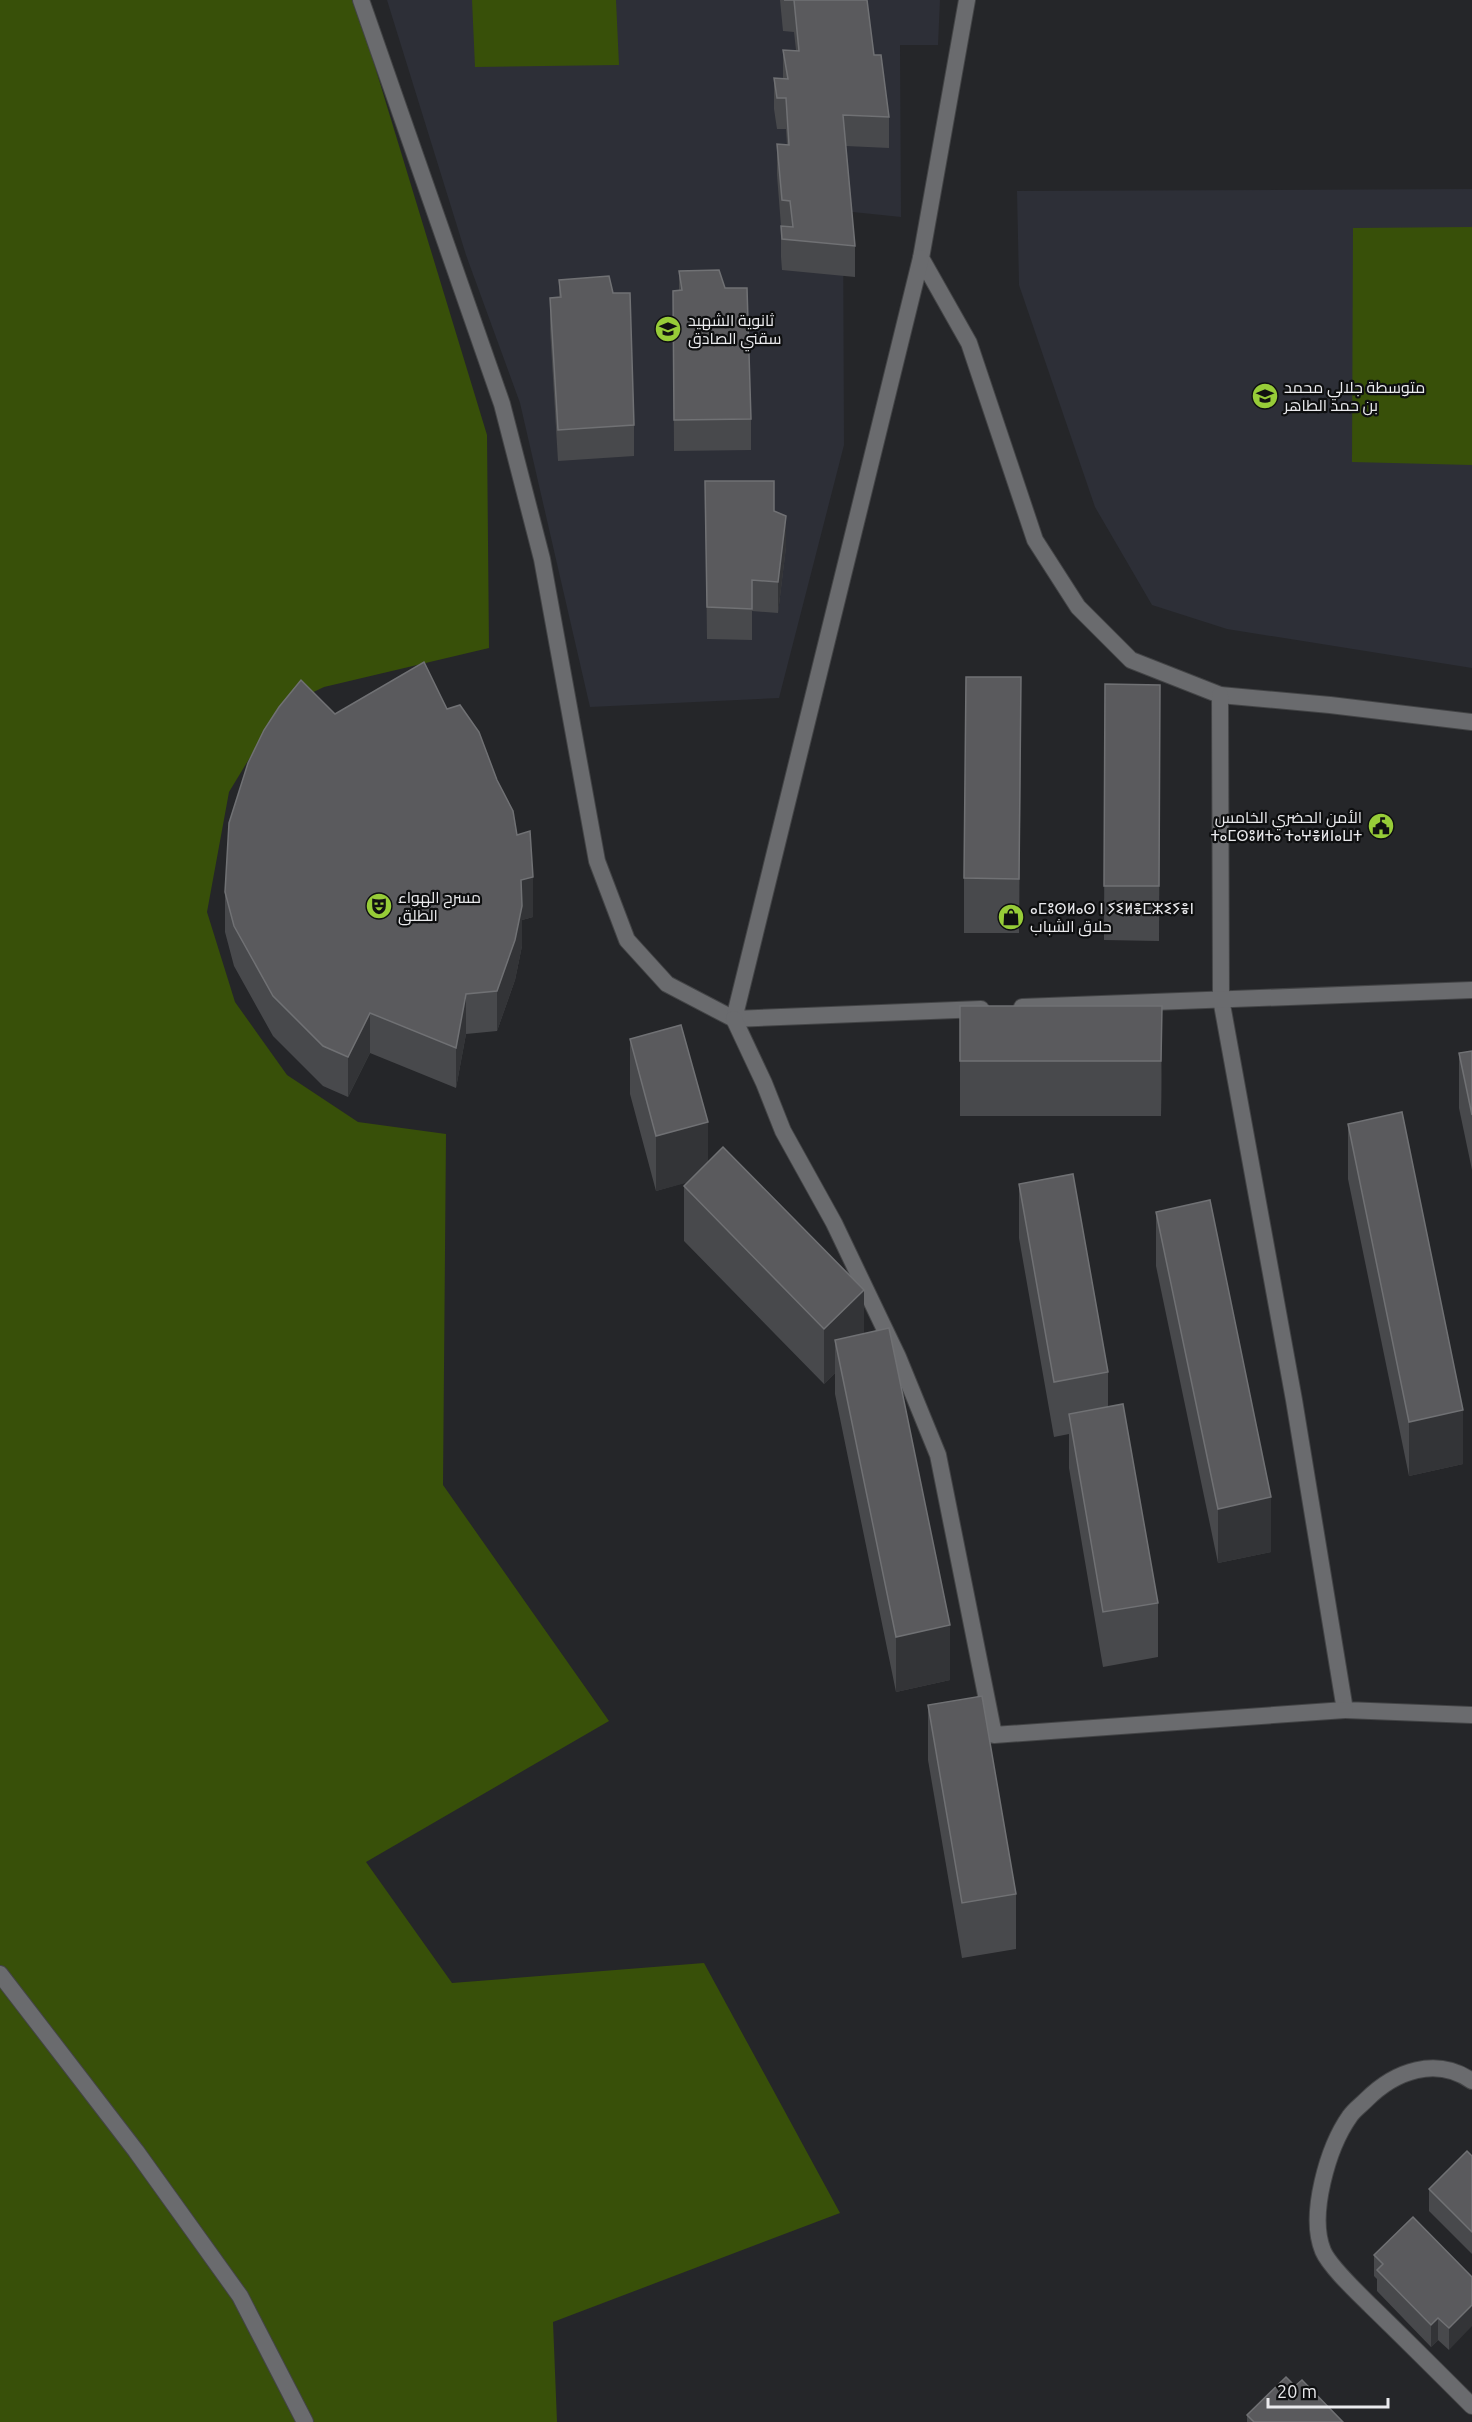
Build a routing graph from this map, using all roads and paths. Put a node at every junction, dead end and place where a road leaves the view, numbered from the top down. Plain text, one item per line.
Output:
1 (361, 0) edge
2 (967, 0) edge
3 (921, 258) junction
4 (1220, 695) junction
5 (1472, 722) edge
6 (1472, 990) edge
7 (1221, 999) junction
8 (734, 1019) junction
9 (1345, 1710) junction
10 (1472, 1715) edge
11 (0, 1974) edge
12 (1472, 2081) edge
13 (1472, 2406) edge
14 (305, 2422) edge

1 - 8 street
2 - 3 street
3 - 4 street
3 - 8 street
4 - 5 street
4 - 7 street
6 - 7 street
7 - 8 street
7 - 9 street
8 - 9 street
9 - 10 street
11 - 14 street
12 - 13 street

